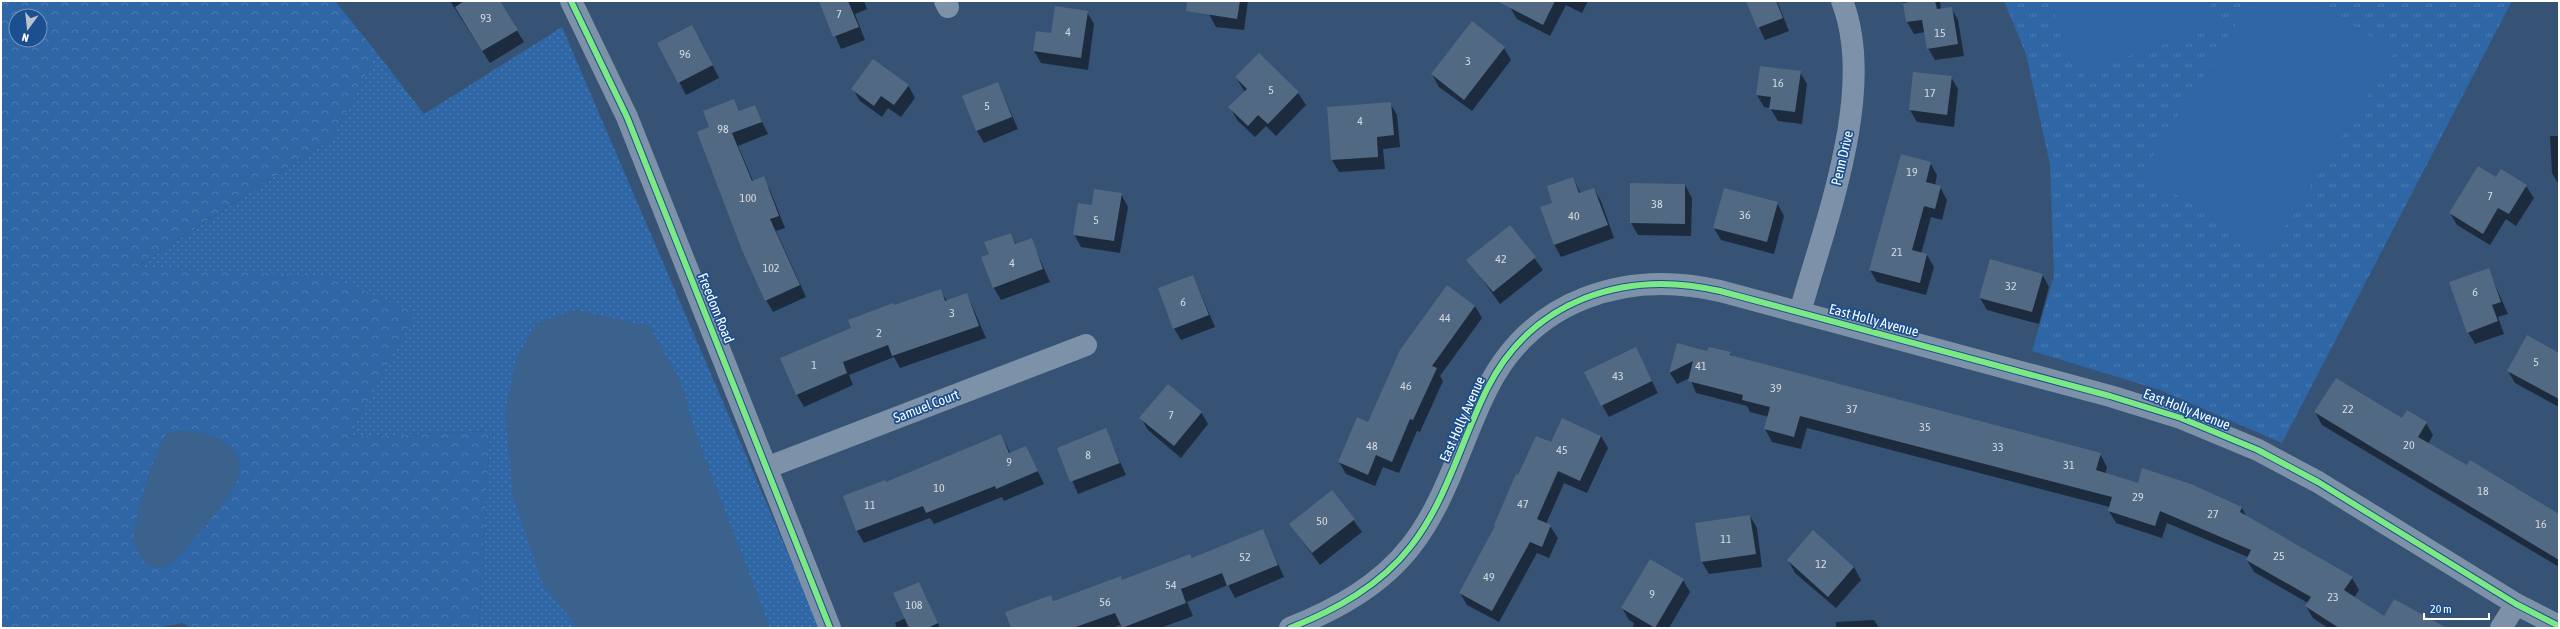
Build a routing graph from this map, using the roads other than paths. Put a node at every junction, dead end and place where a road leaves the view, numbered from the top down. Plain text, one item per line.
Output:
1 (571, 1) edge
2 (1842, 1) edge
3 (1800, 312) junction
4 (1086, 345) dead end
5 (766, 468) junction
6 (2516, 604) junction
7 (1299, 626) edge
8 (2559, 626) edge
9 (830, 628) edge
10 (2501, 628) edge

1 - 5 street, Freedom Road
2 - 3 street, Penn Drive
3 - 6 street, East Holly Avenue
3 - 7 street, East Holly Avenue
4 - 5 street, Samuel Court
5 - 9 street, Freedom Road
6 - 8 street, East Holly Avenue
6 - 10 street

